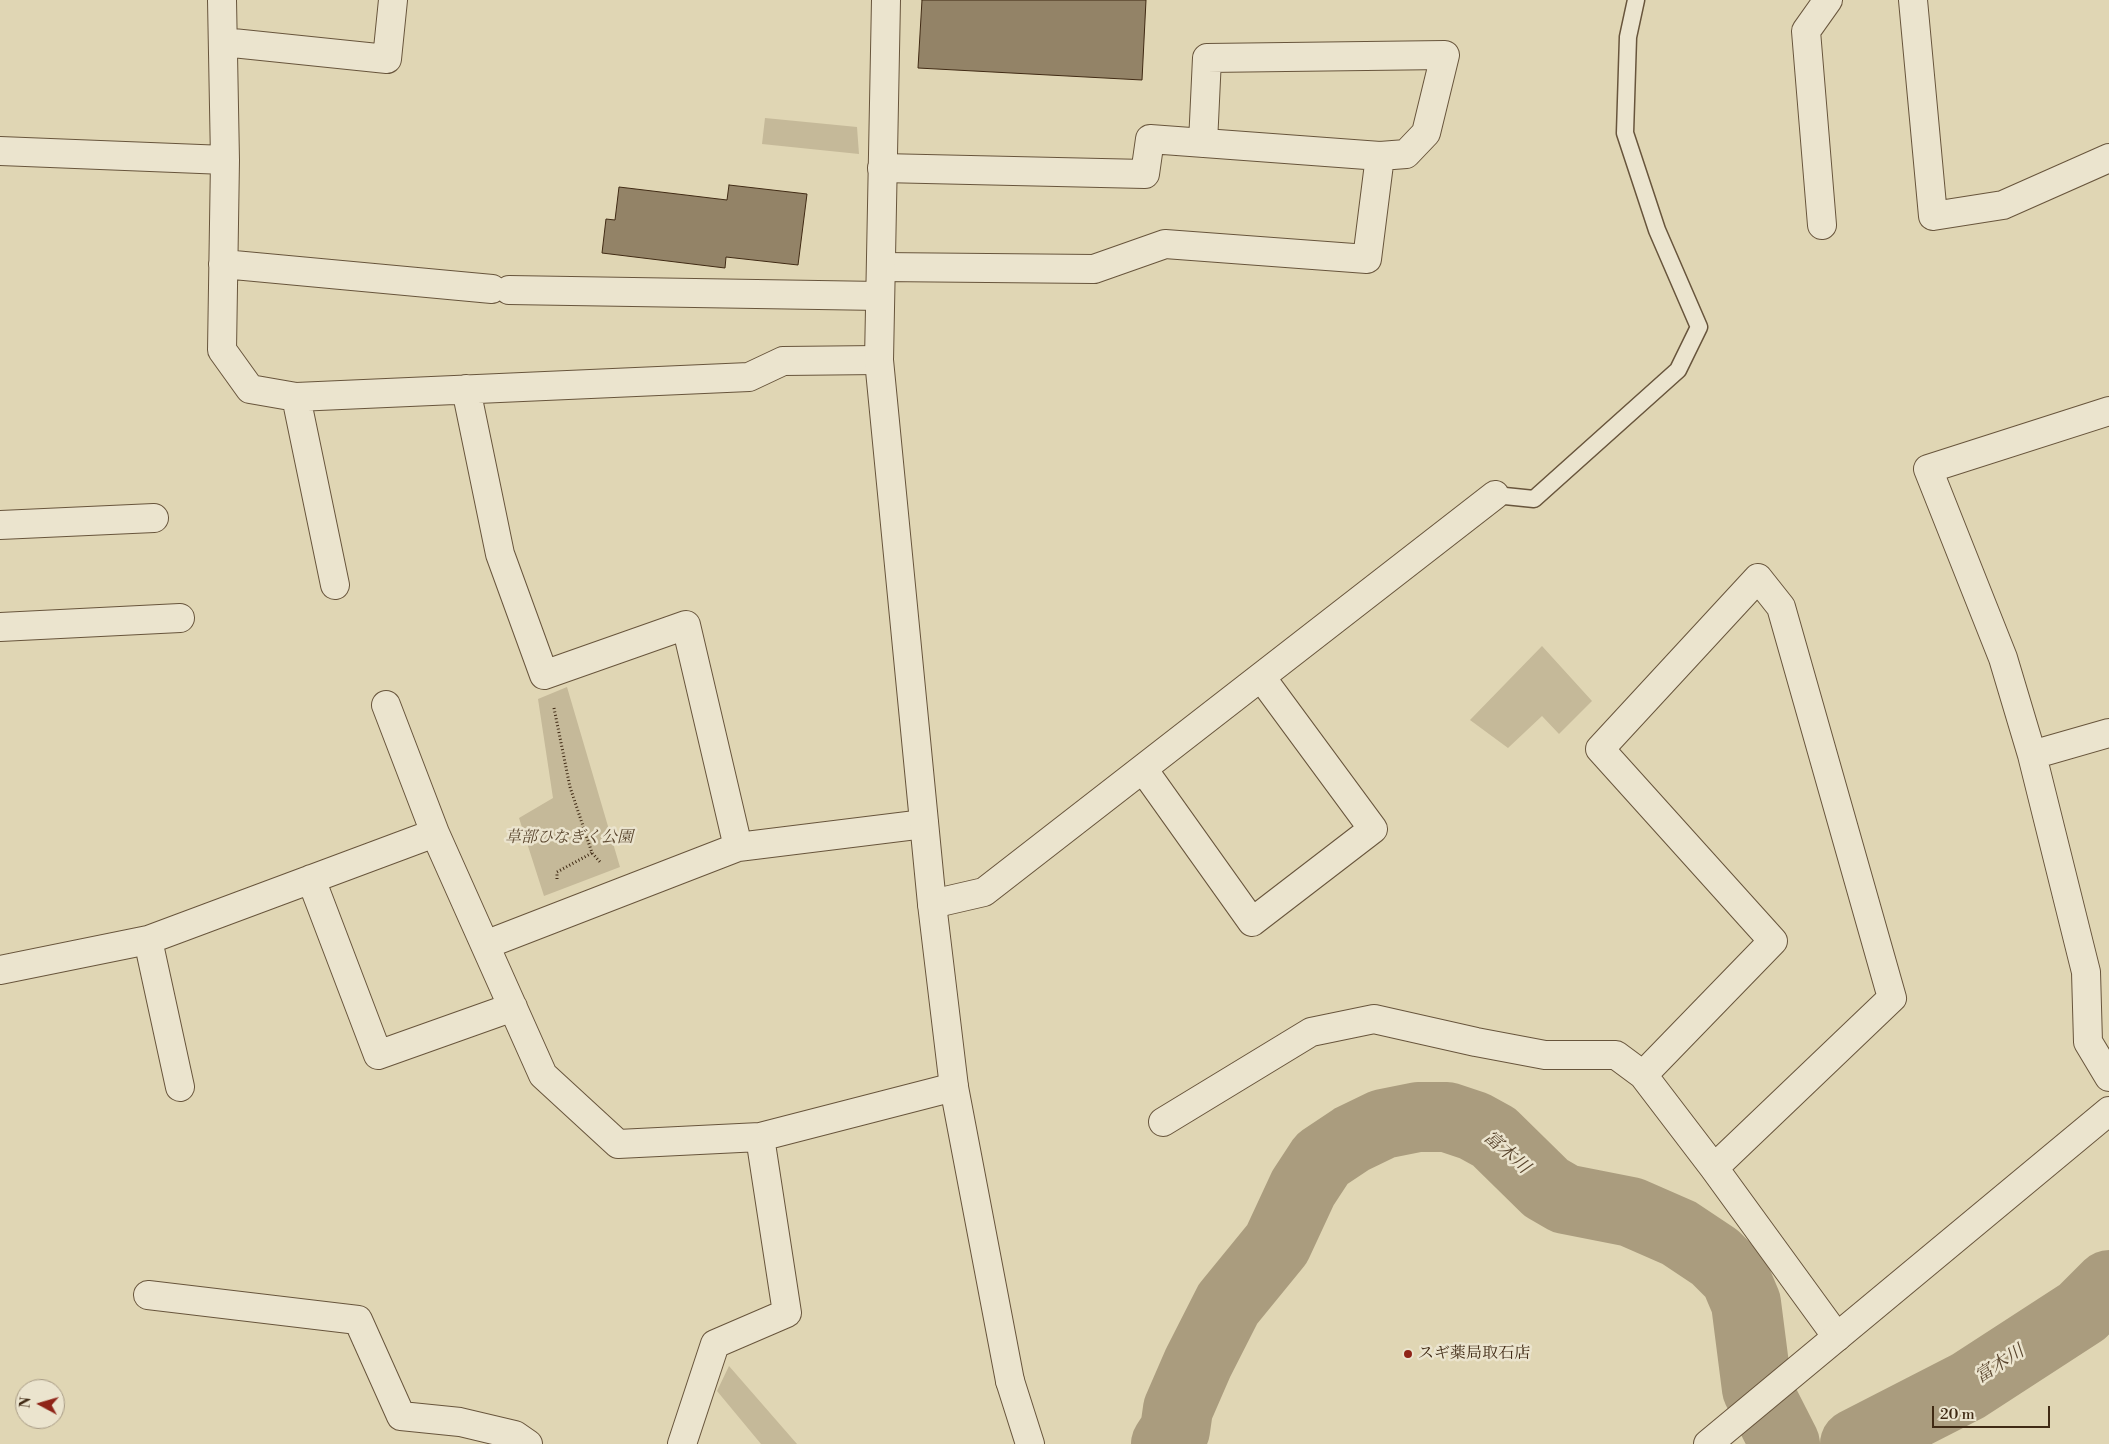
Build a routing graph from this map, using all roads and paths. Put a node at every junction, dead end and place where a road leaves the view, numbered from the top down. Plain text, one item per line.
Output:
1 (222, 0) edge
2 (393, 0) edge
3 (886, 0) edge
4 (1636, 0) edge
5 (1828, 0) edge
6 (1914, 0) edge
7 (223, 42) junction
8 (1203, 143) junction
9 (0, 151) edge
10 (1380, 156) junction
11 (2109, 158) edge
12 (225, 160) junction
13 (882, 168) junction
14 (1822, 225) dead end
15 (224, 264) junction
16 (881, 266) junction
17 (880, 296) junction
18 (879, 360) junction
19 (466, 389) junction
20 (296, 397) junction
21 (2109, 411) edge
22 (1495, 495) joint
23 (154, 518) dead end
24 (0, 525) edge
25 (334, 585) dead end
26 (180, 618) dead end
27 (0, 627) edge
28 (1262, 677) junction
29 (386, 705) dead end
30 (555, 712) dead end
31 (2109, 733) edge
32 (2032, 755) junction
33 (1143, 769) junction
34 (924, 824) junction
35 (435, 833) junction
36 (738, 847) junction
37 (592, 853) junction
38 (557, 872) dead end
39 (311, 879) junction
40 (622, 892) junction
41 (932, 904) junction
42 (148, 940) junction
43 (484, 944) junction
44 (0, 970) edge
45 (512, 1007) junction
46 (1643, 1076) junction
47 (2109, 1077) edge
48 (180, 1087) dead end
49 (954, 1087) junction
50 (2109, 1111) edge
51 (1163, 1122) dead end
52 (760, 1137) junction
53 (1714, 1168) junction
54 (148, 1295) dead end
55 (1836, 1337) junction
56 (528, 1444) edge
57 (682, 1444) edge
58 (1030, 1444) edge
59 (1708, 1444) edge

1 - 7 street
2 - 7 street
3 - 13 street
4 - 22 lane
5 - 14 street
6 - 11 street
7 - 12 street
8 - 10 street
8 - 10 street
8 - 13 street
9 - 12 street
10 - 16 street
12 - 15 street
13 - 16 street
15 - 17 street
15 - 20 street
16 - 17 street
17 - 18 street
18 - 19 street
18 - 34 street
19 - 20 street
19 - 36 street
20 - 25 street
21 - 32 street
22 - 28 street
23 - 24 street
26 - 27 street
28 - 33 street
28 - 33 street
29 - 35 street
30 - 37 path
31 - 32 street
32 - 47 street
33 - 41 street
34 - 36 street
34 - 41 street
35 - 39 street
35 - 43 street
36 - 40 street
37 - 38 path
37 - 40 path
39 - 42 street
39 - 45 street
40 - 43 street
41 - 49 street
42 - 44 street
42 - 48 street
43 - 45 street
45 - 52 street
46 - 51 street
46 - 53 street
46 - 53 street
49 - 52 street
49 - 58 street
50 - 55 street
52 - 57 street
53 - 55 street
54 - 56 street
55 - 59 street

